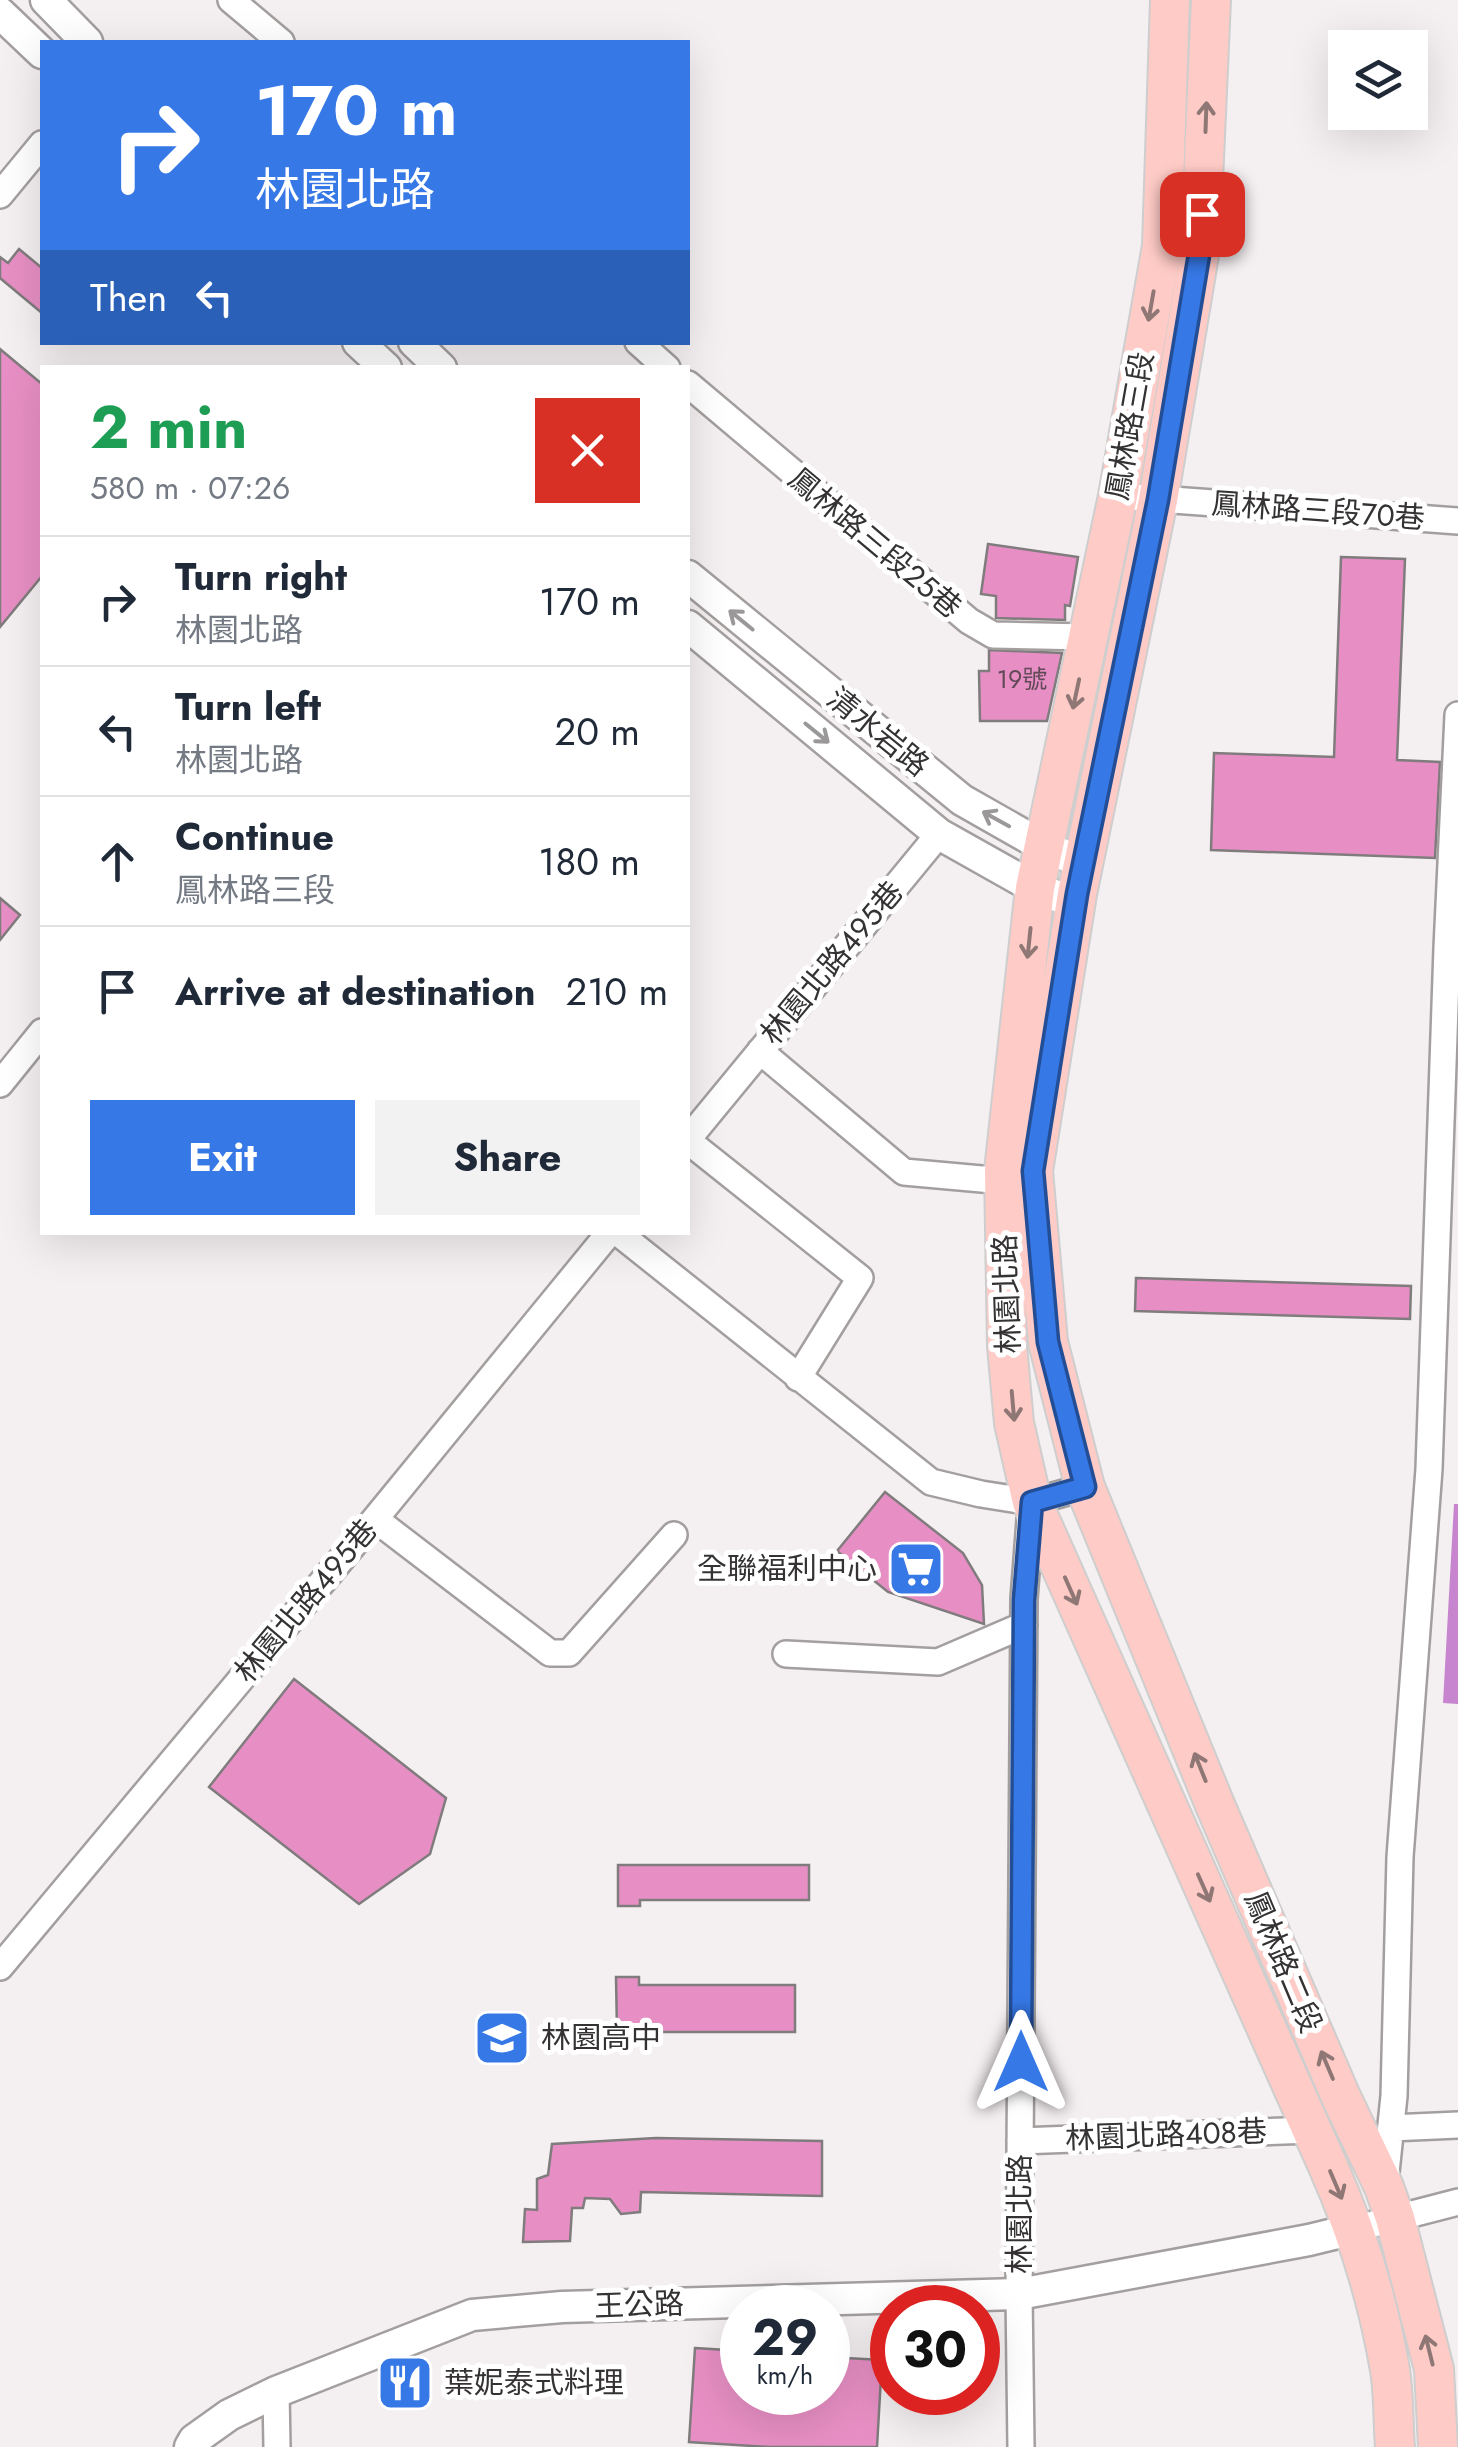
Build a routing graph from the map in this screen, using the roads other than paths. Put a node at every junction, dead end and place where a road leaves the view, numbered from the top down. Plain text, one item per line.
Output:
1 (46, 0) edge
2 (231, 0) edge
3 (1170, 0) edge
4 (1211, 0) edge
5 (0, 13) edge
6 (85, 40) edge
7 (280, 40) edge
8 (40, 52) edge
9 (40, 146) edge
10 (0, 196) edge
11 (361, 345) edge
12 (417, 345) edge
13 (641, 345) edge
14 (383, 365) edge
15 (438, 365) edge
16 (664, 365) edge
17 (690, 386) edge
18 (1118, 496) junction
19 (1158, 500) junction
20 (1458, 521) edge
21 (690, 578) edge
22 (690, 628) edge
23 (1088, 637) junction
24 (1458, 714) edge
25 (939, 834) junction
26 (1043, 846) junction
27 (1084, 862) junction
28 (1035, 888) junction
29 (1076, 903) junction
30 (40, 1034) edge
31 (760, 1051) junction
32 (0, 1084) edge
33 (690, 1138) edge
34 (690, 1142) edge
35 (1004, 1181) junction
36 (611, 1235) edge
37 (618, 1235) edge
38 (798, 1378) junction
39 (1085, 1487) junction
40 (1032, 1502) junction
41 (374, 1519) junction
42 (674, 1535) dead end
43 (1024, 1625) junction
44 (786, 1654) dead end
45 (0, 1967) edge
46 (1458, 2125) edge
47 (1391, 2128) junction
48 (1312, 2130) junction
49 (1020, 2141) junction
50 (1458, 2202) edge
51 (1390, 2203) junction
52 (1354, 2228) junction
53 (1019, 2294) junction
54 (276, 2392) junction
55 (190, 2447) edge
56 (277, 2447) edge
57 (1021, 2447) edge
58 (1395, 2447) edge
59 (1438, 2447) edge

1 - 6 street
2 - 7 street
3 -> 18 main road, 鳳林路三段
19 -> 4 main road, 鳳林路三段
5 - 8 street
9 - 10 street
11 - 14 street
12 - 15 street
13 - 16 street
17 - 23 street, 鳳林路三段25巷
18 - 19 street, 鳳林路三段70巷
18 - 23 main road, 鳳林路三段
19 - 20 street, 鳳林路三段70巷
19 - 27 main road, 鳳林路三段
26 -> 21 street, 清水岩路
22 -> 25 street, 清水岩路
23 -> 26 main road, 鳳林路三段
24 - 47 street
25 - 28 street, 清水岩路
25 - 31 street, 林園北路495巷
26 - 27 street, 清水岩路
26 - 28 main road, 林園北路
27 - 29 main road, 鳳林路三段
28 - 29 street, 清水岩路
28 -> 35 main road, 林園北路
29 - 39 main road, 林園北路
30 - 32 street
31 - 33 street, 林園北路495巷
31 - 35 street
34 - 38 street
35 -> 40 main road, 林園北路
36 - 41 street, 林園北路495巷
37 - 38 street, 林園北路495巷
38 - 40 street, 林園北路495巷
39 - 40 street
51 -> 39 main road, 鳳林路二段
40 - 43 street, 林園北路
40 -> 48 main road, 鳳林路二段
41 - 42 street
41 - 45 street, 林園北路495巷
43 - 44 street
43 - 49 street, 林園北路
46 - 47 street
47 - 51 street
48 - 49 street, 林園北路408巷
48 -> 52 main road, 鳳林路二段
49 - 53 street, 林園北路
50 - 51 street
51 - 52 street
59 -> 51 main road, 鳳林路二段
52 - 53 street, 王公路
52 - 58 main road, 鳳林路二段
53 - 54 street, 王公路
53 - 57 street, 林園北路
54 - 55 street, 王公路
54 - 56 street

